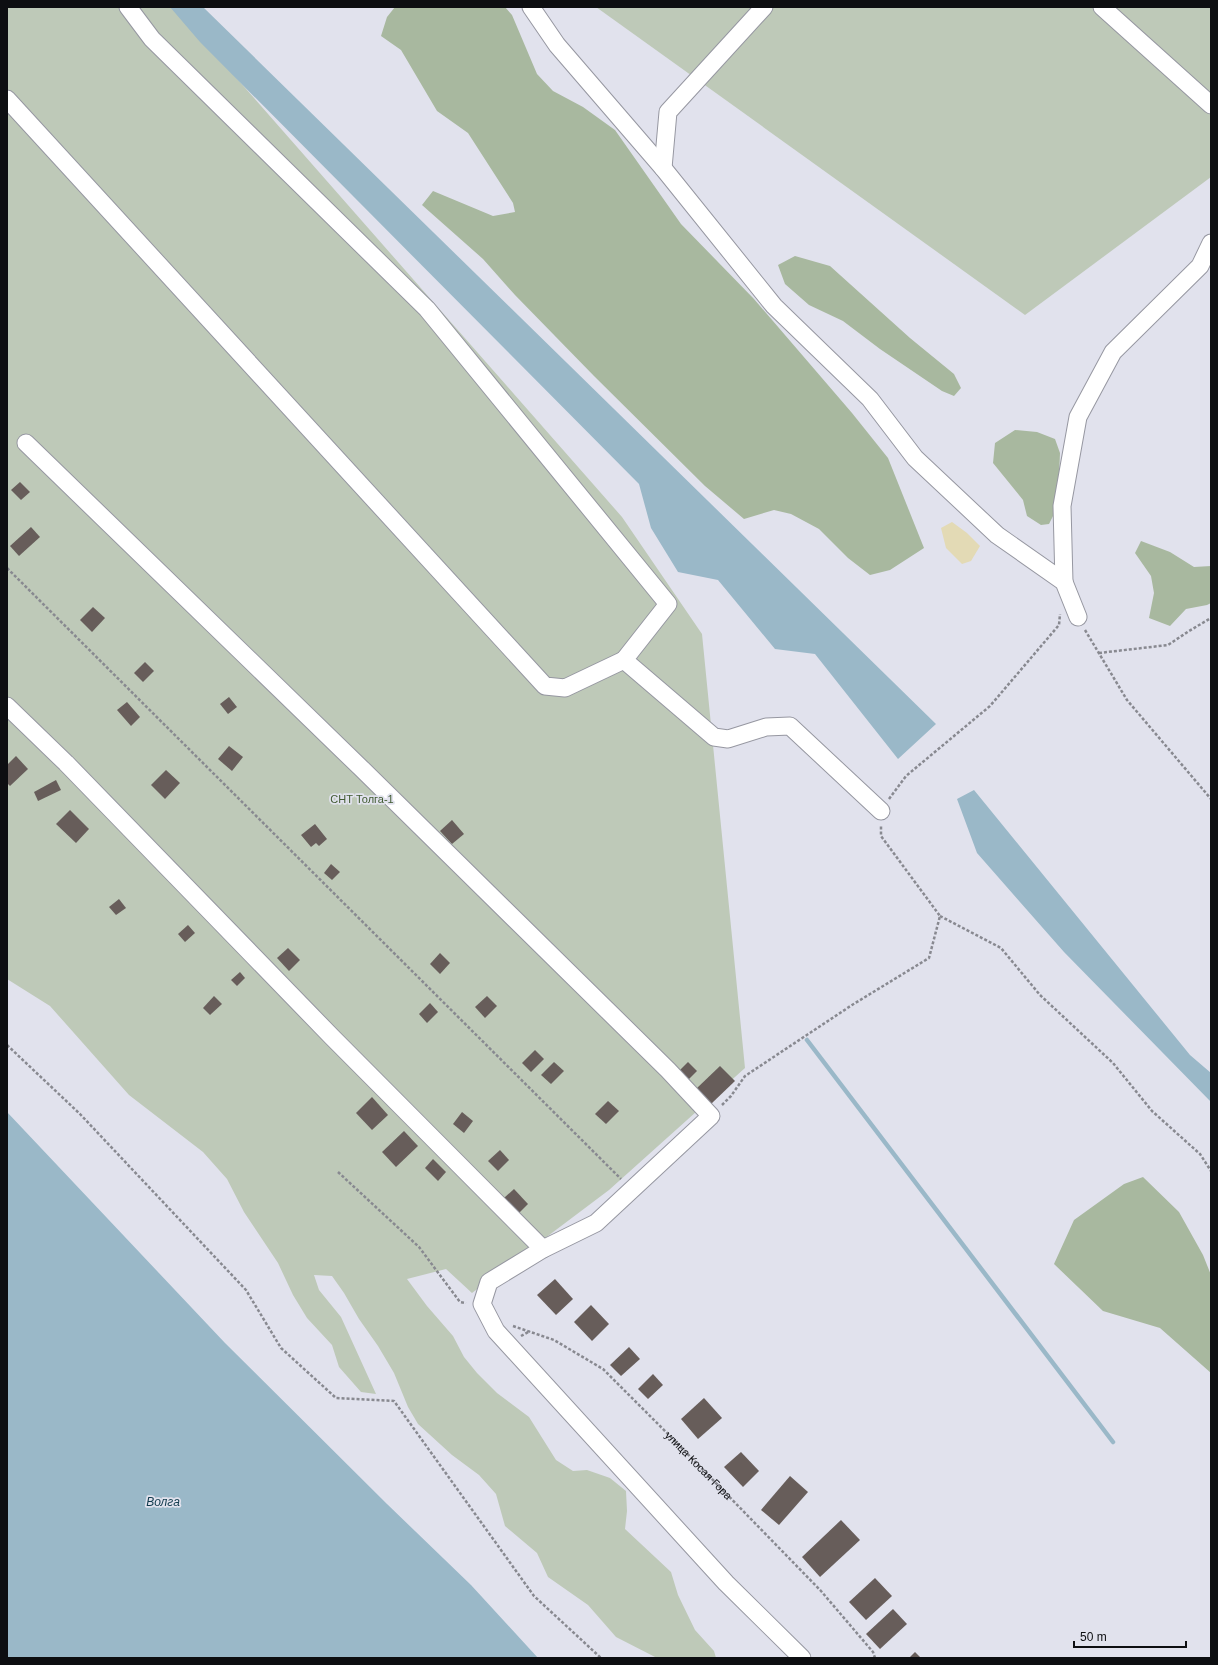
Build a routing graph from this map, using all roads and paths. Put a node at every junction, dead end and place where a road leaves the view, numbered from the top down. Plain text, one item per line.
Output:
1 (128, 7) edge
2 (531, 7) edge
3 (764, 7) edge
4 (1102, 7) edge
5 (7, 99) edge
6 (1211, 105) edge
7 (663, 168) junction
8 (1211, 243) edge
9 (26, 443) dead end
10 (7, 568) edge
11 (1064, 582) junction
12 (1060, 610) dead end
13 (1078, 617) joint
14 (1211, 618) edge
15 (1099, 653) junction
16 (624, 660) junction
17 (7, 706) edge
18 (1211, 799) edge
19 (881, 811) junction
20 (940, 916) junction
21 (7, 1045) edge
22 (711, 1116) junction
23 (1211, 1171) edge
24 (338, 1172) dead end
25 (631, 1189) junction
26 (543, 1249) junction
27 (482, 1304) junction
28 (489, 1319) junction
29 (601, 1658) edge
30 (802, 1658) edge
31 (875, 1658) edge

1 - 16 street
2 - 7 street
3 - 7 street
4 - 6 street
5 - 16 street
7 - 11 street
8 - 11 street
9 - 22 street
10 - 25 path
11 - 13 street
12 - 19 path
13 - 15 path
14 - 15 path
15 - 18 path
16 - 19 street
17 - 26 street
19 - 20 path
20 - 22 path
20 - 23 path
21 - 29 path
22 - 25 street
24 - 27 path
25 - 26 street
26 - 27 street
27 - 28 street
28 - 30 street
28 - 31 path, улица Косая Гора

